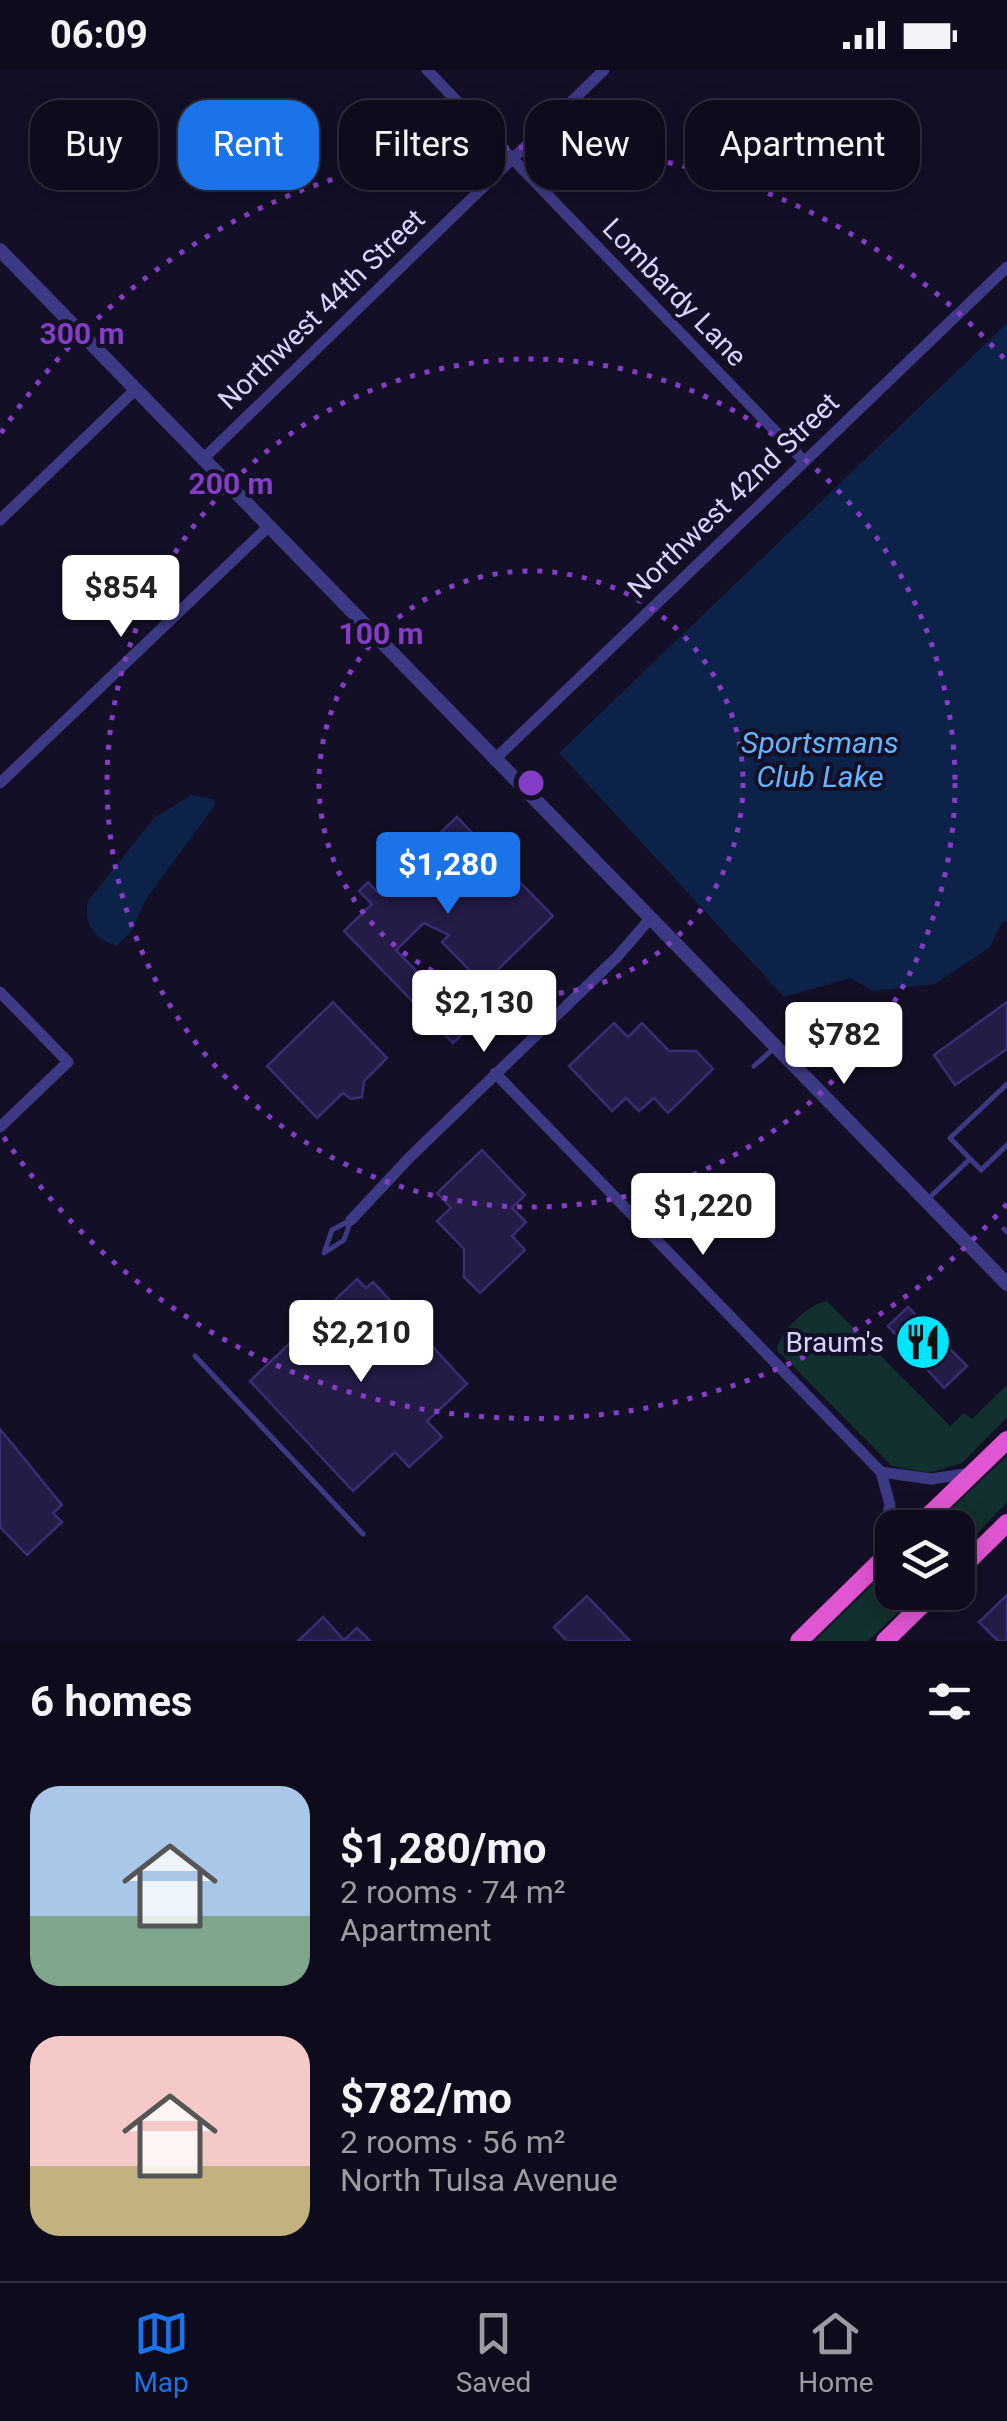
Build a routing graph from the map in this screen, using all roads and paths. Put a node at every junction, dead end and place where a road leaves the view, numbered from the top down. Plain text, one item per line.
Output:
1 (427, 70) edge
2 (604, 70) edge
3 (512, 158) junction
4 (0, 250) edge
5 (1007, 267) edge
6 (135, 390) junction
7 (202, 460) junction
8 (804, 462) junction
9 (0, 520) edge
10 (268, 527) junction
11 (494, 760) junction
12 (0, 783) edge
13 (649, 920) junction
14 (0, 992) edge
15 (775, 1047) junction
16 (754, 1066) dead end
17 (496, 1073) junction
18 (1007, 1084) edge
19 (0, 1127) edge
20 (1007, 1144) edge
21 (970, 1159) junction
22 (926, 1201) junction
23 (351, 1220) junction
24 (1007, 1284) edge
25 (195, 1356) dead end
26 (1007, 1440) edge
27 (882, 1472) junction
28 (975, 1472) junction
29 (889, 1510) edge
30 (935, 1510) edge
31 (1007, 1523) edge
32 (363, 1534) dead end
33 (975, 1554) edge
34 (875, 1566) edge
35 (918, 1610) edge
36 (889, 1640) edge
37 (799, 1641) edge

1 - 3 street, Lombardy Lane
2 - 3 street, Northwest 44th Street
3 - 7 street, Northwest 44th Street
3 - 8 street, Lombardy Lane
4 - 6 street
5 - 8 street, Northwest 42nd Street
6 - 7 street
6 - 9 street
7 - 10 street
8 - 11 street, Northwest 42nd Street
10 - 11 street
10 - 12 street
11 - 13 street
13 - 15 street
13 - 17 street
14 - 19 street
15 - 16 lane
15 - 22 street
17 - 23 street
17 - 27 street
18 - 21 lane
20 - 21 lane
21 - 22 lane
22 - 24 street
23 - 23 lane
25 - 32 lane
26 - 28 highway
27 - 28 street
27 - 29 street
28 - 30 highway
31 - 33 highway
34 - 37 highway
35 - 36 highway

